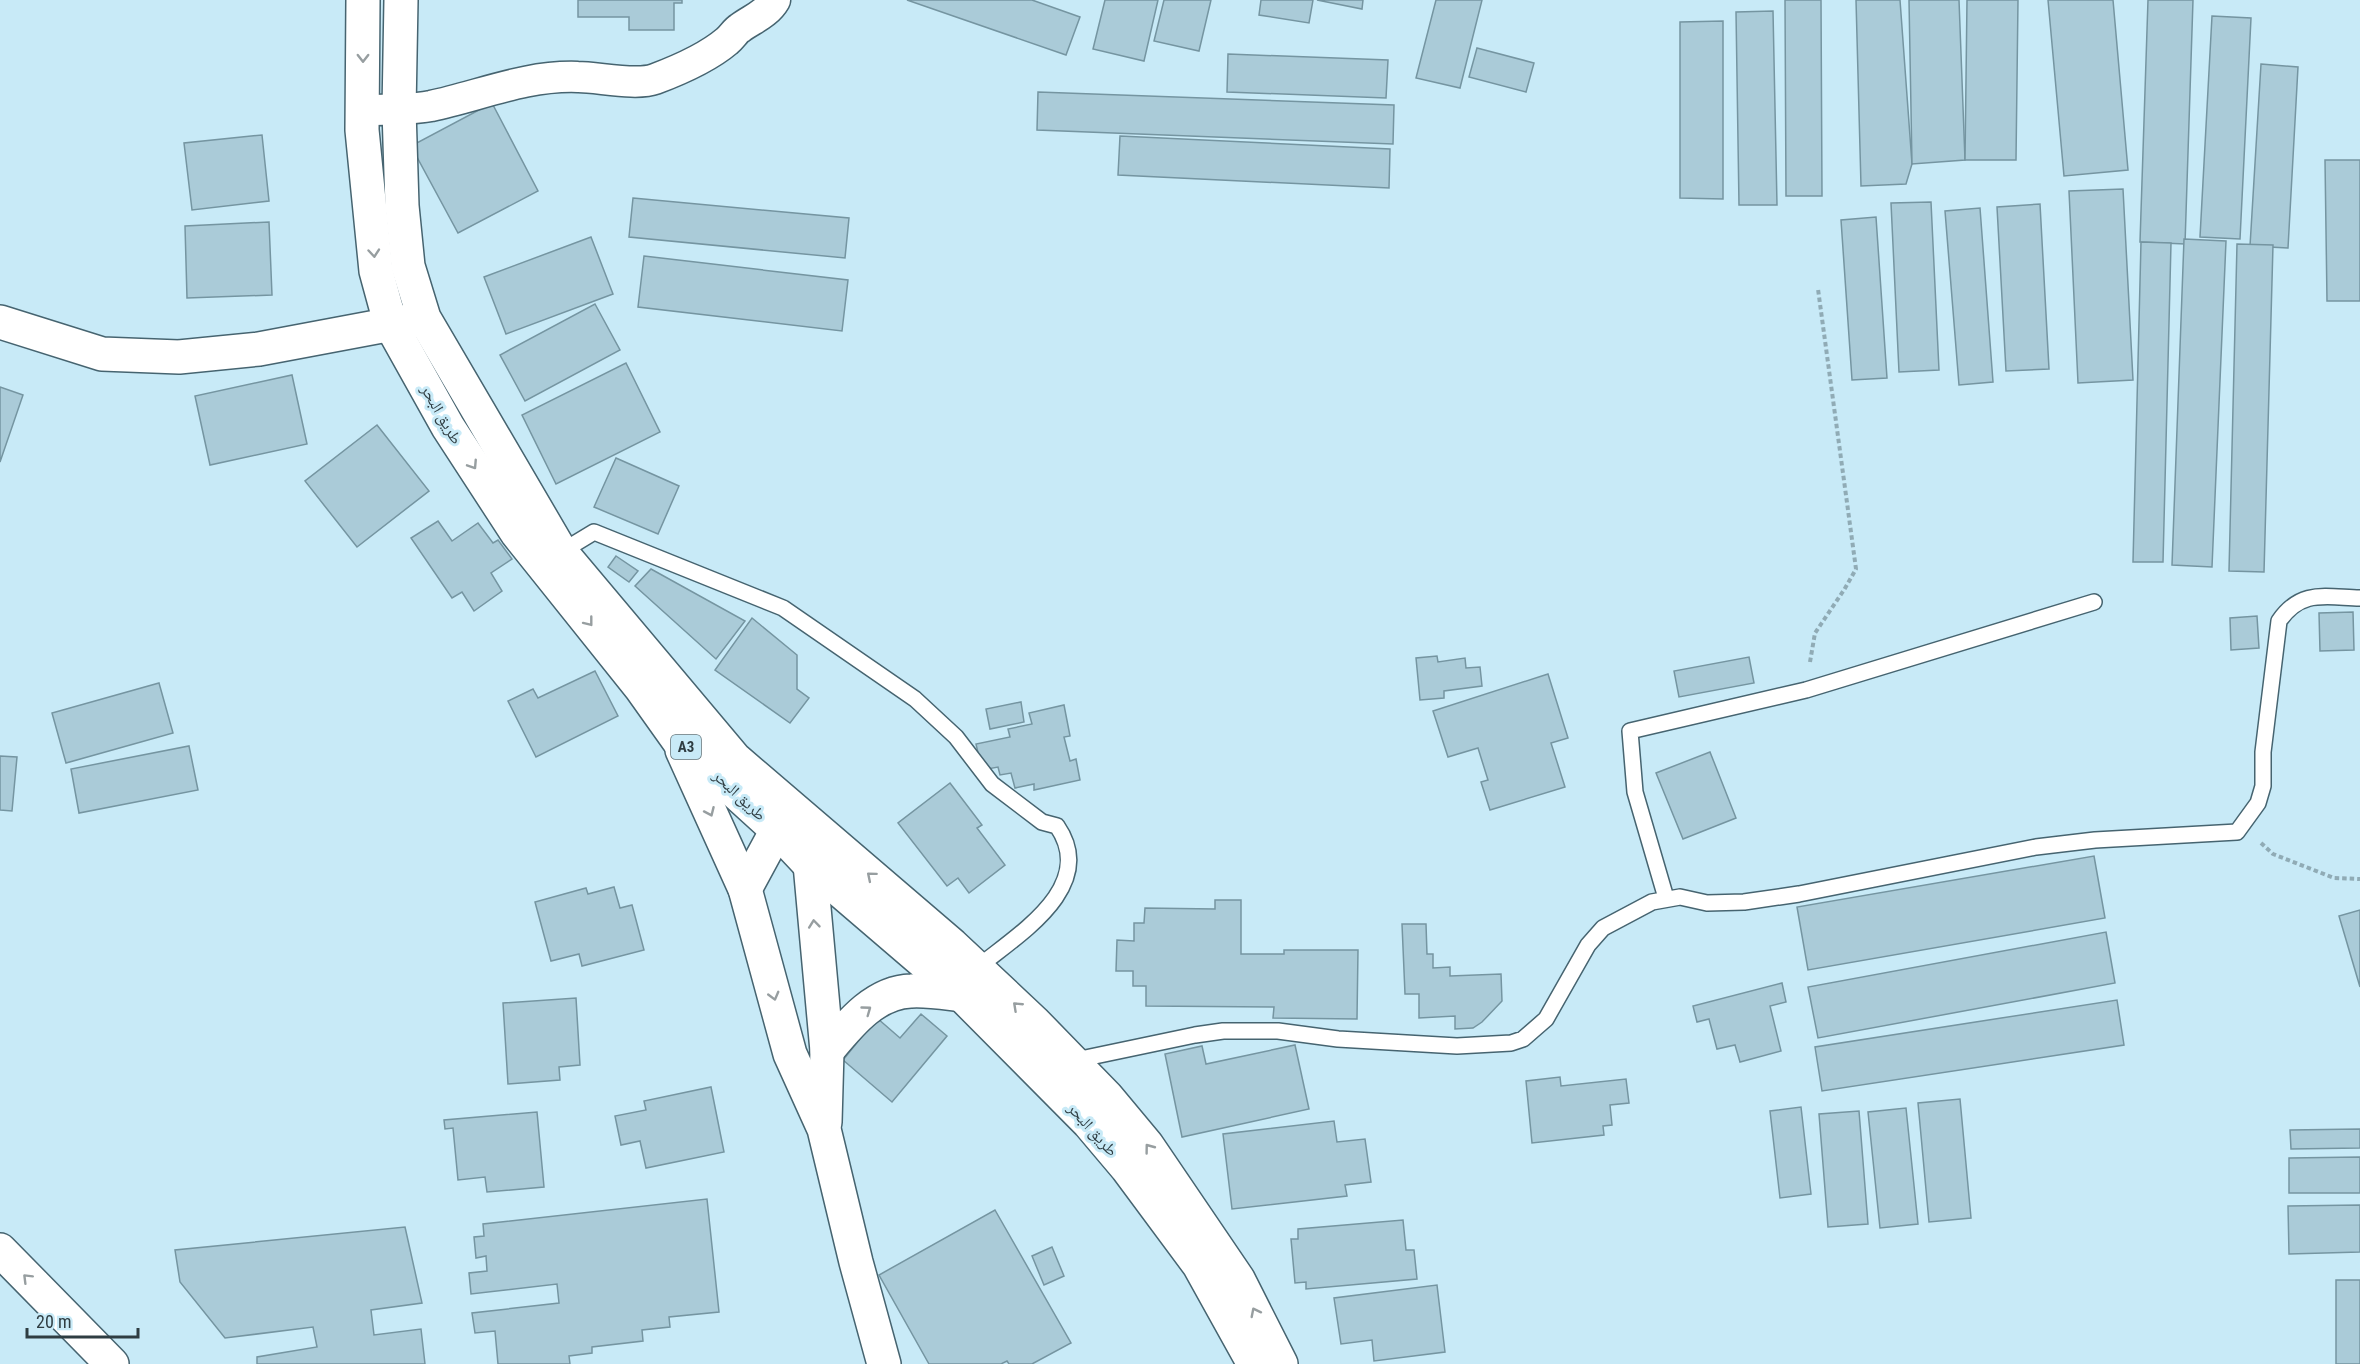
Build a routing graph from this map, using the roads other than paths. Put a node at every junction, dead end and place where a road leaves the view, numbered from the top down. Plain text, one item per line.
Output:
1 (363, 0) edge
2 (401, 0) edge
3 (775, 0) edge
4 (362, 110) junction
5 (399, 110) junction
6 (424, 318) junction
7 (0, 322) edge
8 (391, 325) junction
9 (561, 552) junction
10 (2360, 598) edge
11 (2094, 602) dead end
12 (678, 740) junction
13 (781, 816) junction
14 (811, 825) junction
15 (808, 863) junction
16 (745, 889) junction
17 (1666, 898) junction
18 (969, 981) junction
19 (827, 1051) junction
20 (1057, 1068) junction
21 (825, 1129) junction
22 (0, 1250) edge
23 (112, 1364) edge
24 (884, 1364) edge
25 (1254, 1364) edge
26 (1281, 1364) edge

1 -> 4 main road, طريق البحر / A3
2 - 5 main road, طريق البحر / A3
3 - 5 street
4 - 5 street
4 -> 8 main road, طريق البحر / A3
5 - 6 main road, طريق البحر / A3
6 - 8 main road
6 - 9 main road, طريق البحر / A3
7 - 8 main road
8 -> 12 main road, طريق البحر / A3
9 - 13 main road, طريق البحر / A3
9 - 18 lane
10 - 17 lane
11 - 17 lane
12 - 13 main road, طريق البحر / A3
12 -> 16 main road
13 - 14 main road, طريق البحر / A3
13 - 15 main road, طريق البحر / A3
13 - 16 main road
14 - 15 main road
18 -> 14 main road, طريق البحر / A3
15 - 18 main road, طريق البحر / A3
19 -> 15 main road
16 -> 21 main road
17 - 20 lane
19 -> 18 main road
18 - 20 main road, طريق البحر / A3
19 - 21 main road
20 - 25 main road, طريق البحر / A3
26 -> 20 main road, طريق البحر / A3
21 - 24 main road
23 -> 22 main road

